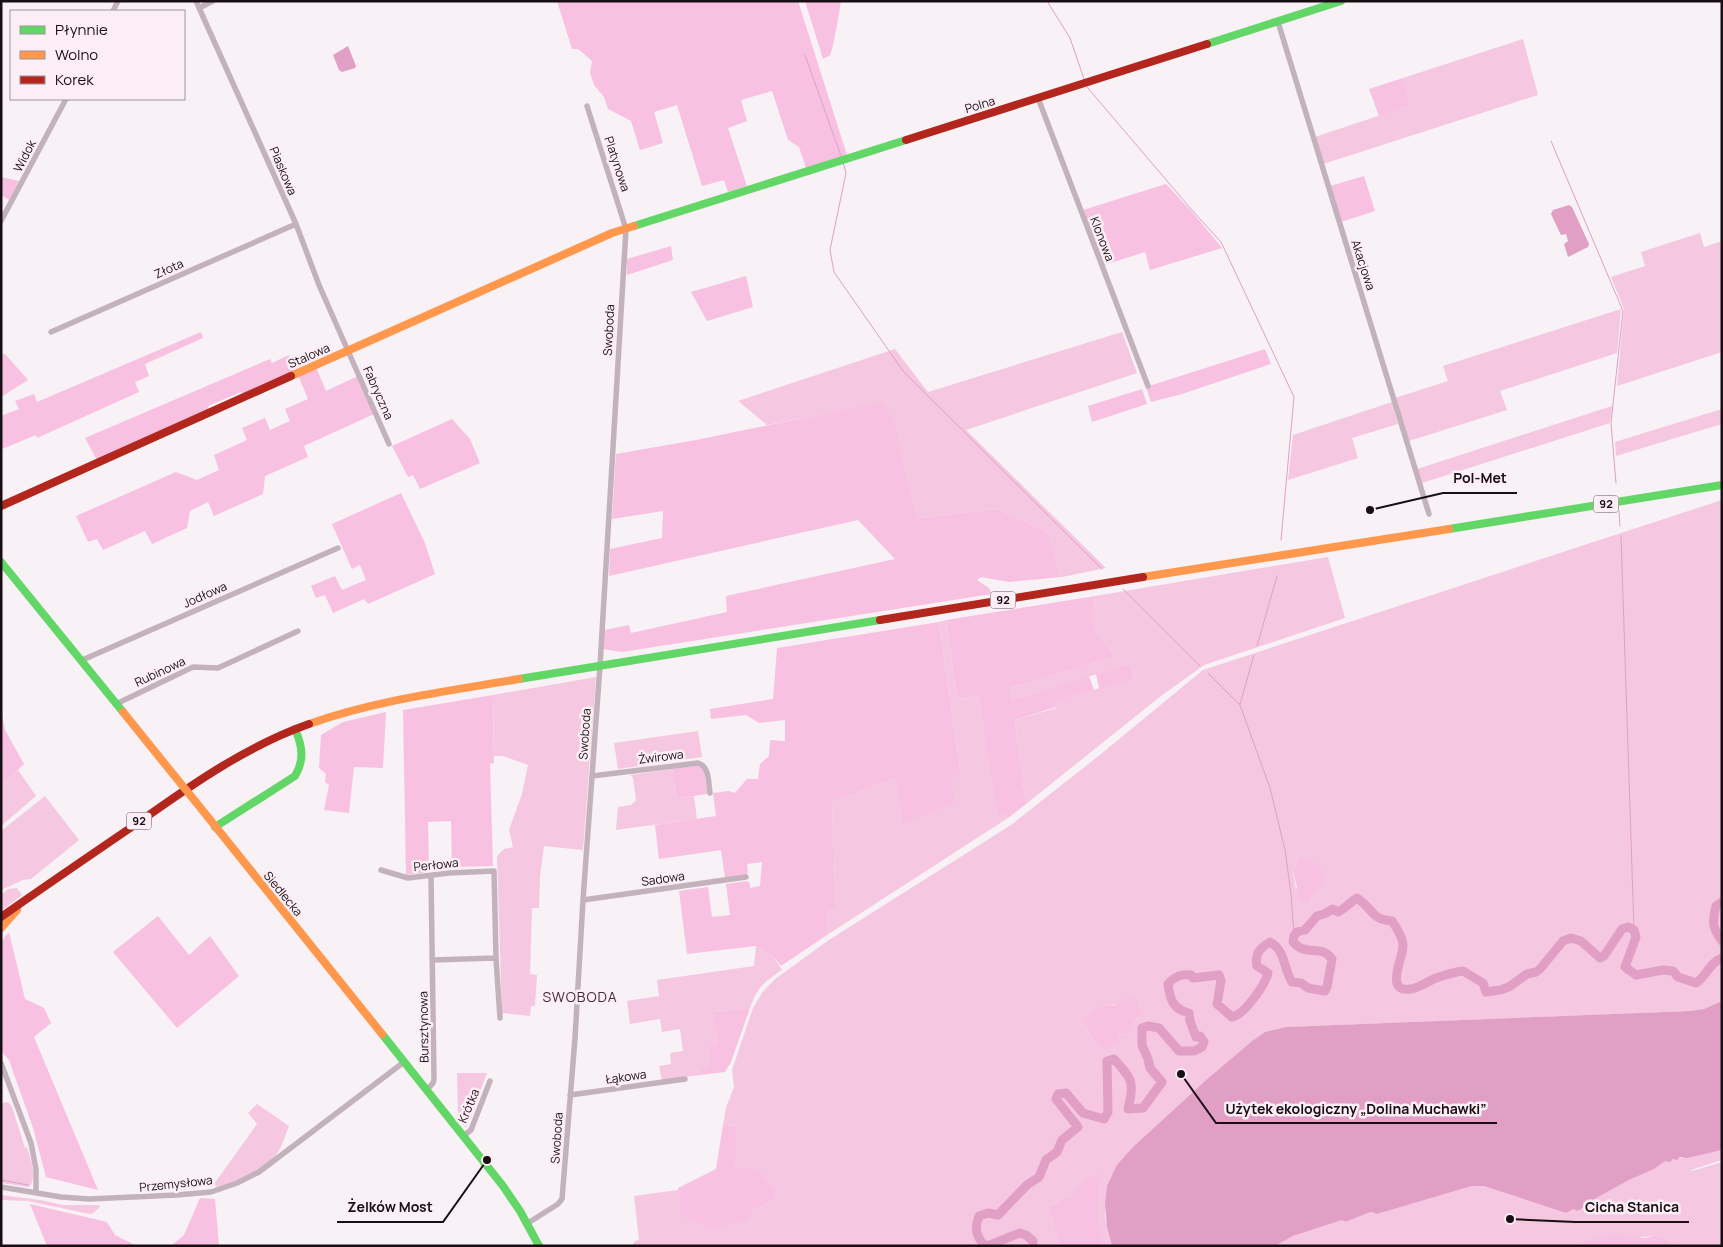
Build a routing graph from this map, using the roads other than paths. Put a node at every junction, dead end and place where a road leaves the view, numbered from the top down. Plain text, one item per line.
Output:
1 (196, 1) edge
2 (213, 1) edge
3 (1341, 1) edge
4 (199, 8) junction
5 (1278, 22) junction
6 (1038, 98) junction
7 (65, 100) edge
8 (588, 106) dead end
9 (1, 221) edge
10 (296, 224) junction
11 (626, 228) junction
12 (51, 332) dead end
13 (348, 350) junction
14 (1148, 386) dead end
15 (389, 444) dead end
16 (1722, 486) edge
17 (1, 506) edge
18 (1429, 514) dead end
19 (338, 548) dead end
20 (1, 562) edge
21 (298, 631) dead end
22 (80, 661) junction
23 (600, 666) junction
24 (116, 704) junction
25 (295, 729) junction
26 (592, 776) junction
27 (710, 793) dead end
28 (215, 827) junction
29 (381, 870) dead end
30 (430, 876) junction
31 (746, 877) dead end
32 (583, 900) junction
33 (22, 904) junction
34 (1, 917) edge
35 (1, 928) edge
36 (496, 958) junction
37 (432, 960) junction
38 (500, 1018) dead end
39 (404, 1062) junction
40 (1, 1063) edge
41 (685, 1079) dead end
42 (490, 1081) dead end
43 (426, 1090) junction
44 (570, 1095) junction
45 (464, 1136) junction
46 (1, 1187) edge
47 (36, 1193) junction
48 (528, 1224) junction
49 (539, 1246) edge

1 - 4 street, Piaskowa
2 - 4 street
3 - 5 main road, Polna
4 - 10 street, Piaskowa
5 - 6 main road, Polna
5 - 18 street, Akacjowa
6 - 11 main road, Polna
6 - 14 street, Klonowa
7 - 9 street, Widok
8 - 11 street, Platynowa
10 - 12 street, Złota
10 - 13 street, Piaskowa
11 - 13 main road, Stalowa
11 - 23 street, Swoboda
13 - 15 street, Fabryczna
13 - 17 main road, Stalowa
16 - 23 main road, 92
19 - 22 street, Jodłowa
20 - 22 main road, Siedlecka
21 - 24 street, Rubinowa
22 - 24 main road, Siedlecka
23 - 25 main road, 92
23 - 26 street, Swoboda
24 - 28 main road, Siedlecka, bridge
25 - 28 main road
25 - 33 main road, 92
26 - 27 street, Żwirowa
26 - 32 street, Swoboda
28 - 39 main road, Siedlecka
29 - 30 street, Perłowa
30 - 36 street, Perłowa
30 - 37 street, Bursztynowa
31 - 32 street, Sadowa
32 - 44 street, Swoboda
33 - 34 main road, 92
33 - 35 main road, 92
36 - 37 street
36 - 38 street
37 - 43 street, Bursztynowa
39 - 43 main road, Siedlecka
39 - 47 street, Przemysłowa
40 - 47 street
41 - 44 street, Łąkowa
42 - 45 street, Krótka
43 - 45 main road, Siedlecka
44 - 48 street, Swoboda
45 - 48 main road, Siedlecka
46 - 47 street, Przemysłowa
48 - 49 main road, Siedlecka

